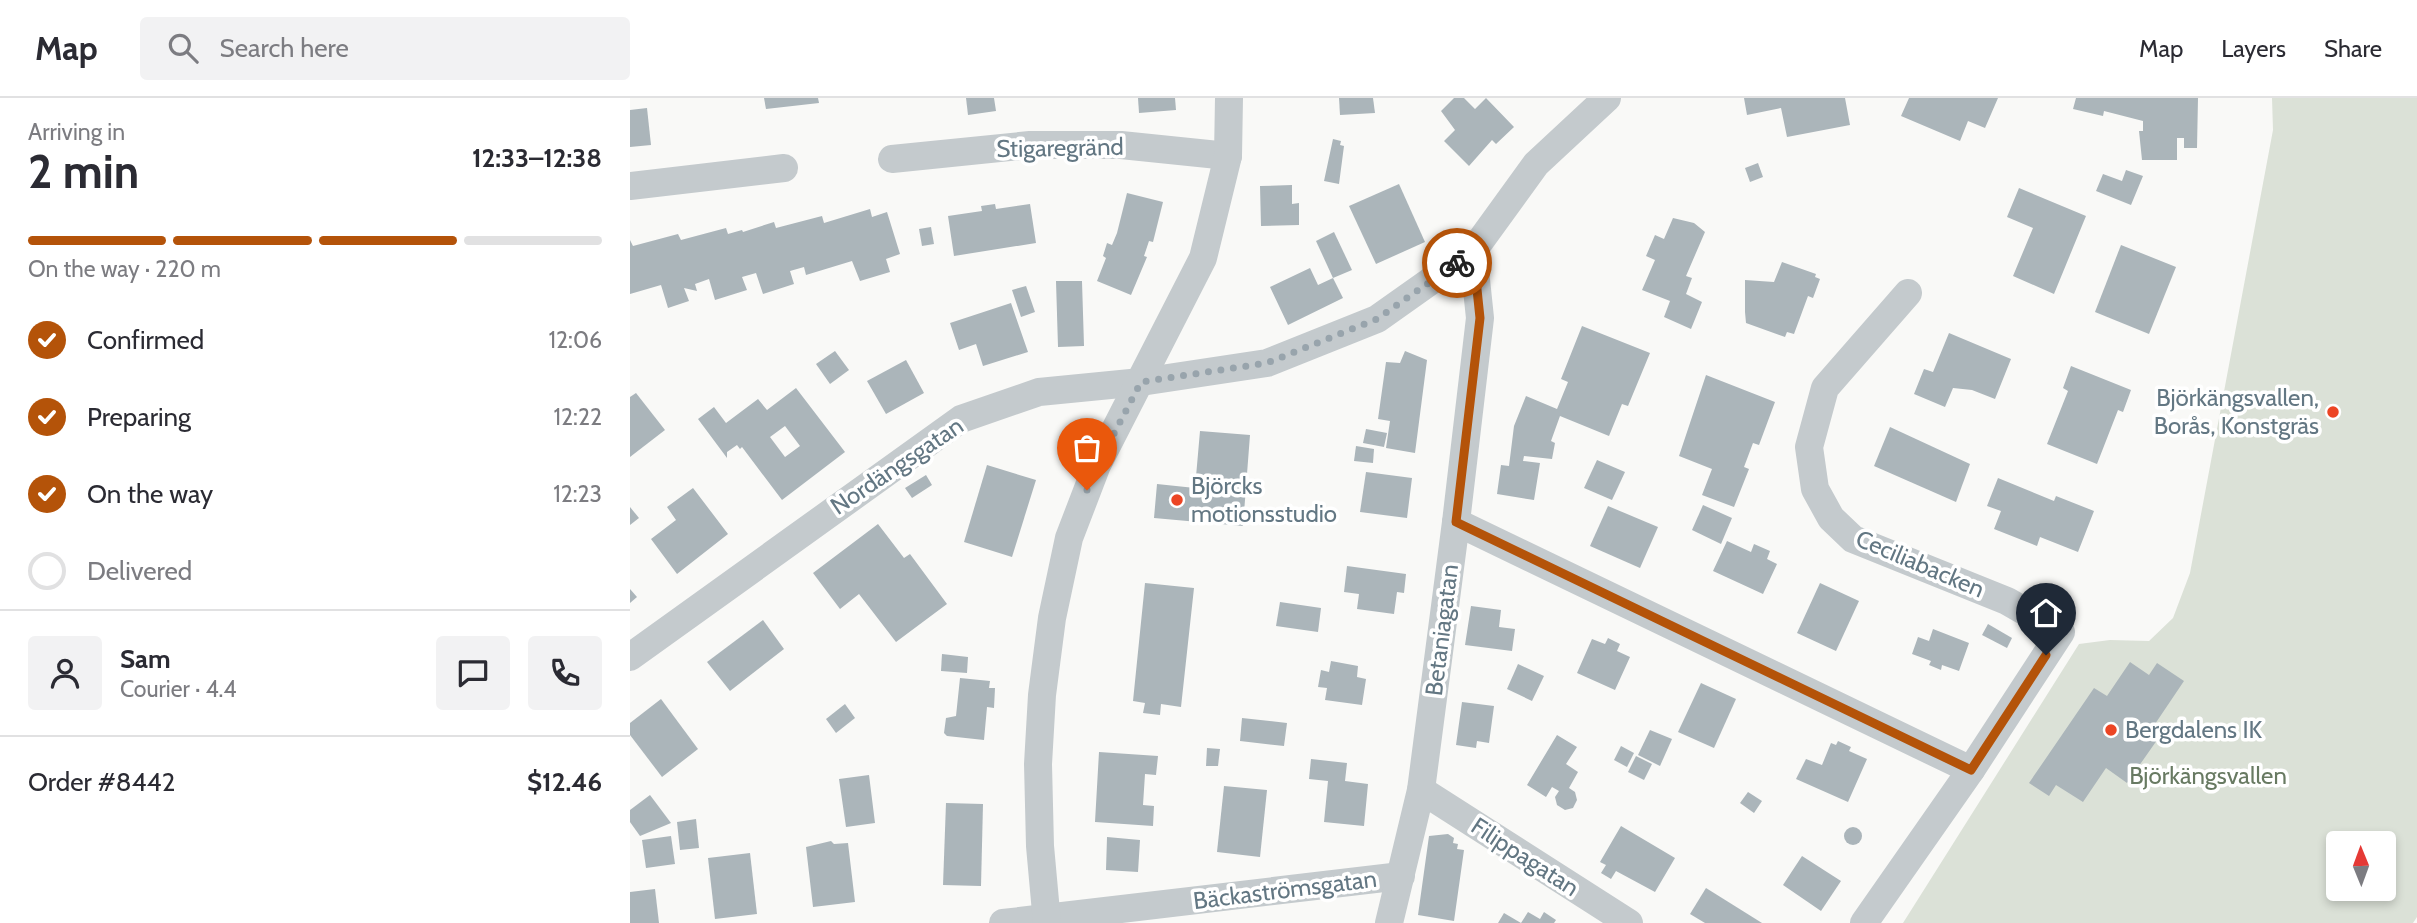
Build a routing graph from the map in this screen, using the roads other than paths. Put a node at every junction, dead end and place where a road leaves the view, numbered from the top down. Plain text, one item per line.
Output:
1 (1228, 98) edge
2 (1607, 98) edge
3 (1227, 156) junction
4 (892, 159) dead end
5 (784, 169) dead end
6 (630, 186) edge
7 (1473, 251) junction
8 (1908, 293) dead end
9 (1141, 382) junction
10 (1456, 522) junction
11 (630, 657) edge
12 (1971, 770) junction
13 (1422, 790) junction
14 (1401, 876) junction
15 (1047, 920) edge
16 (1003, 923) edge
17 (1389, 923) edge
18 (1629, 923) edge
19 (1864, 923) edge

1 - 3 street
2 - 7 street, Nordängsgatan
3 - 4 street, Stigaregränd
3 - 9 street
5 - 6 street
7 - 9 street, Nordängsgatan
7 - 10 street, Betaniagatan
8 - 12 street, Ceciliabacken
9 - 11 street, Nordängsgatan
9 - 15 street
10 - 12 street
10 - 13 street, Betaniagatan
12 - 19 street
13 - 14 street, Betaniagatan
13 - 18 street, Filippagatan
14 - 15 street, Bäckaströmsgatan
14 - 17 street, Betaniagatan
15 - 16 street, Bäckaströmsgatan

